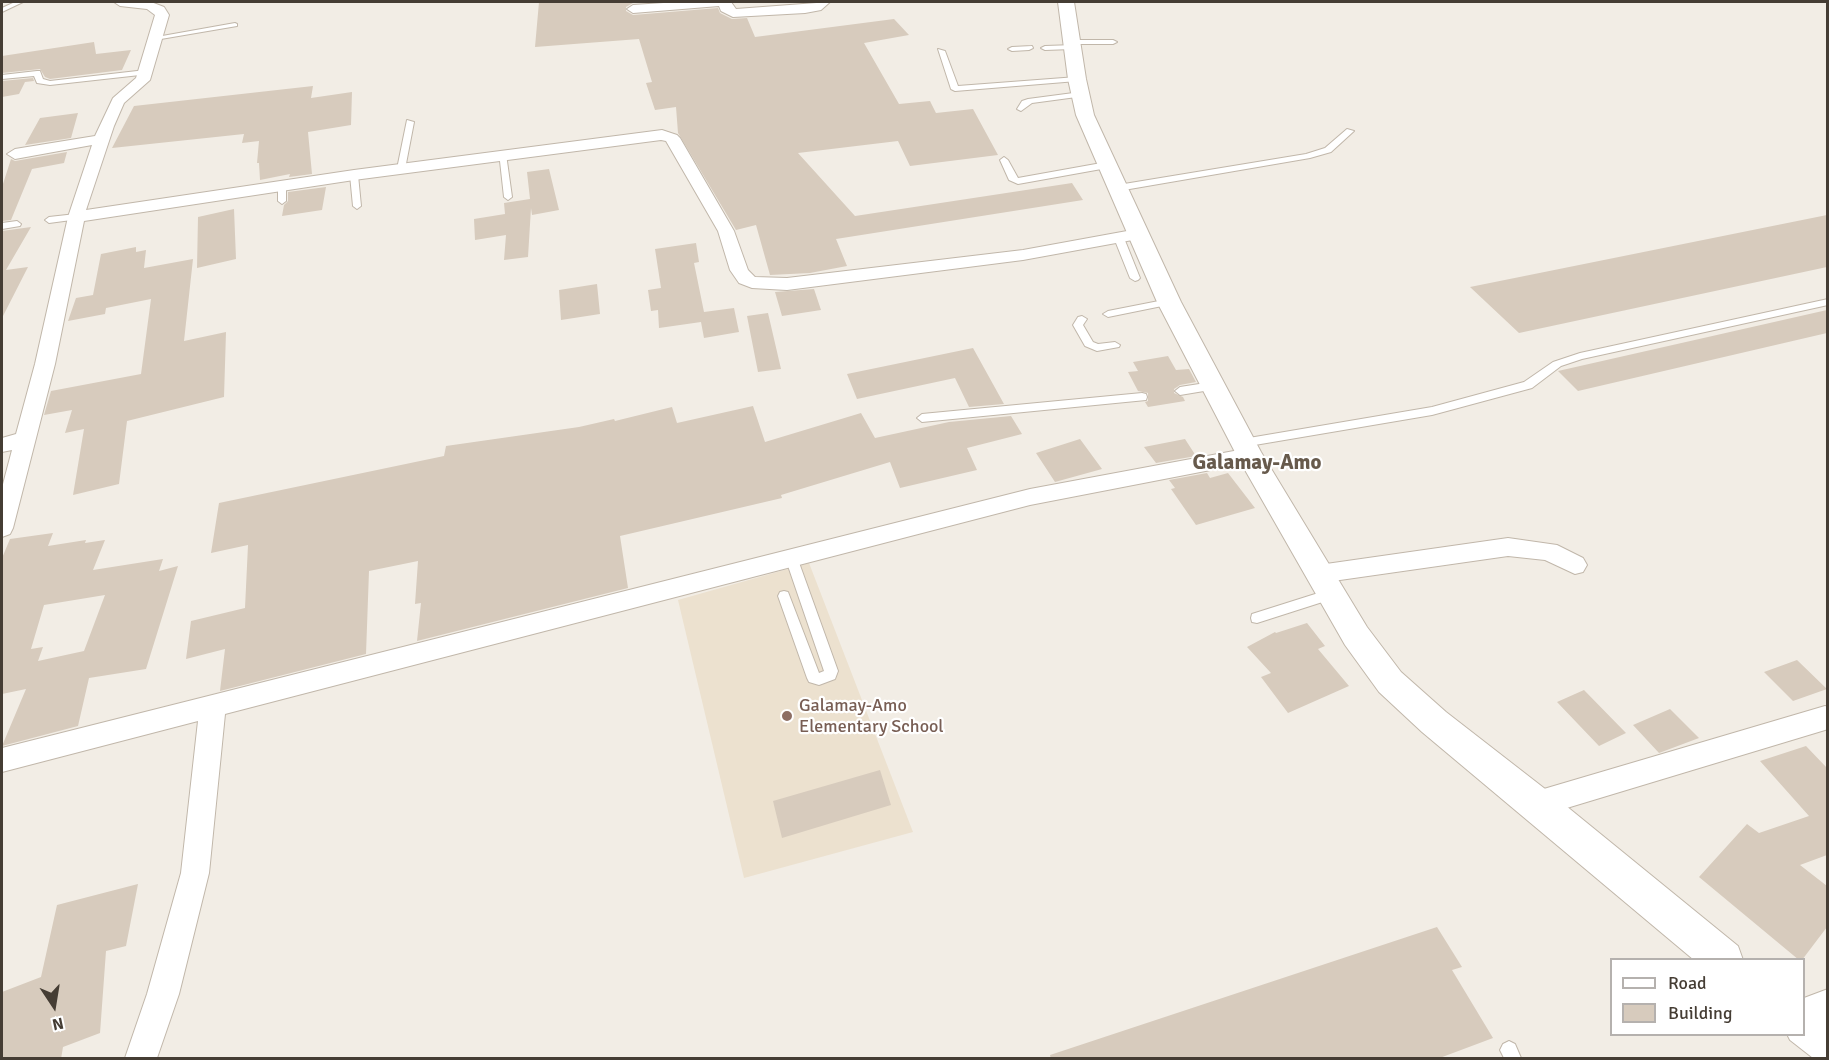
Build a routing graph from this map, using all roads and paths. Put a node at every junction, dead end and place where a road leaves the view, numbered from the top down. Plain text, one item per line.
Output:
1 (20, 2) edge
2 (120, 2) edge
3 (723, 2) edge
4 (824, 2) edge
5 (1066, 2) edge
6 (2, 9) edge
7 (633, 9) dead end
8 (235, 25) dead end
9 (155, 38) junction
10 (1113, 42) dead end
11 (1072, 44) junction
12 (1029, 48) dead end
13 (1045, 48) dead end
14 (1012, 49) dead end
15 (941, 51) dead end
16 (146, 72) junction
17 (2, 77) edge
18 (1079, 86) junction
19 (1022, 109) dead end
20 (410, 122) dead end
21 (1350, 131) dead end
22 (102, 139) junction
23 (15, 154) dead end
24 (502, 154) junction
25 (1004, 160) dead end
26 (1107, 165) junction
27 (401, 169) junction
28 (354, 175) junction
29 (1118, 188) junction
30 (508, 197) dead end
31 (357, 206) dead end
32 (76, 217) junction
33 (49, 220) dead end
34 (17, 224) dead end
35 (2, 226) edge
36 (1128, 236) junction
37 (1135, 278) dead end
38 (1169, 302) junction
39 (1827, 302) edge
40 (1108, 314) dead end
41 (1082, 319) dead end
42 (1115, 345) dead end
43 (1212, 386) junction
44 (1180, 392) dead end
45 (1142, 397) dead end
46 (922, 418) dead end
47 (25, 440) junction
48 (2, 445) edge
49 (1246, 450) junction
50 (4, 507) edge
51 (2, 528) edge
52 (791, 557) junction
53 (1575, 565) dead end
54 (1325, 584) junction
55 (784, 596) dead end
56 (1257, 618) dead end
57 (213, 707) junction
58 (1825, 718) dead end
59 (2, 760) edge
60 (1537, 804) junction
61 (1722, 958) edge
62 (1827, 1004) edge
63 (1805, 1012) edge
64 (1805, 1028) edge
65 (1827, 1045) edge
66 (141, 1059) edge

1 - 6 lane
2 - 9 street
3 - 4 street
3 - 7 street
5 - 11 street
8 - 9 lane
9 - 16 street
10 - 11 lane
11 - 13 lane
11 - 18 street
12 - 14 lane
15 - 18 lane
16 - 17 lane
16 - 22 street
18 - 19 lane
18 - 26 street
20 - 27 lane
21 - 29 lane
22 - 23 street
22 - 32 street
24 - 27 street
24 - 30 lane
24 - 36 street
25 - 26 lane
26 - 29 street
27 - 28 street
28 - 31 lane
28 - 32 street
29 - 36 street
32 - 33 lane
32 - 47 street
34 - 35 lane
36 - 37 lane
36 - 38 street
38 - 40 lane
38 - 43 street
39 - 49 lane
41 - 42 lane
43 - 44 lane
43 - 49 street
45 - 46 lane
47 - 48 street
47 - 50 street
49 - 52 street
49 - 54 street
50 - 51 street
52 - 55 lane
52 - 57 street
53 - 54 street
54 - 56 lane
54 - 60 street
57 - 59 street
57 - 66 street
58 - 60 street
60 - 61 street
62 - 63 street
64 - 65 street

